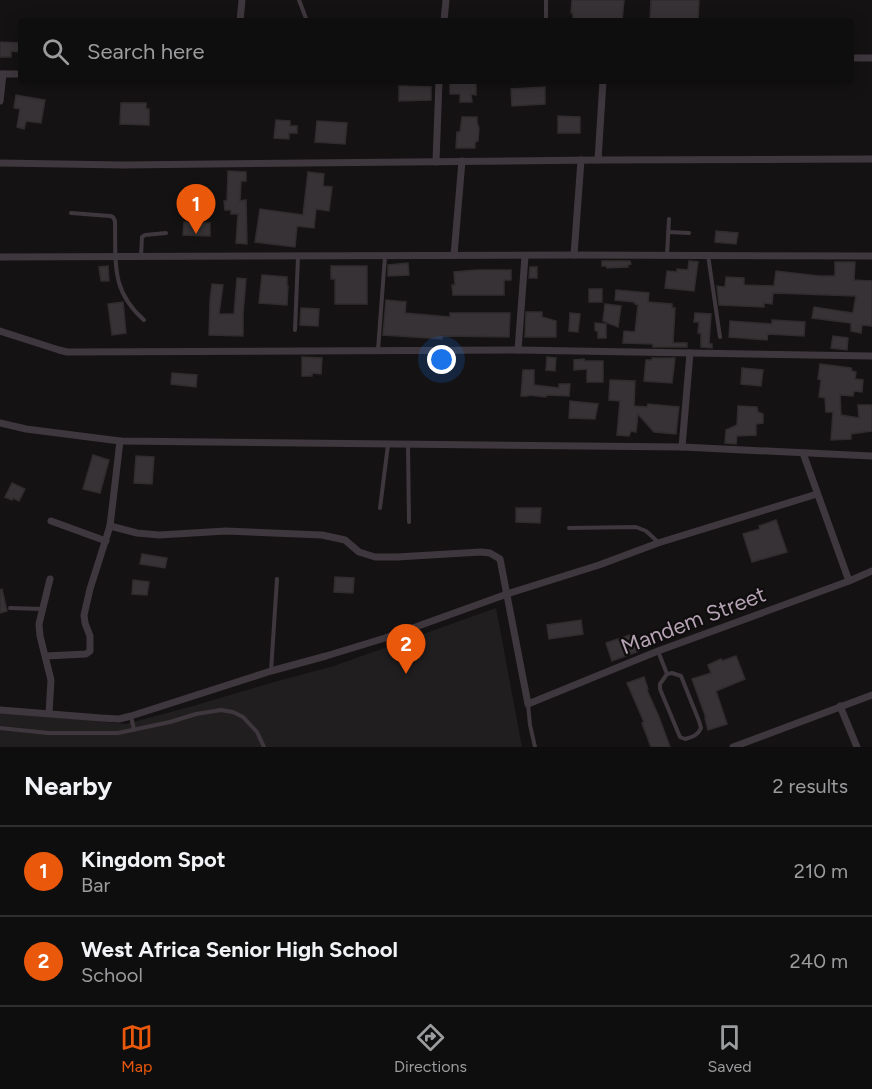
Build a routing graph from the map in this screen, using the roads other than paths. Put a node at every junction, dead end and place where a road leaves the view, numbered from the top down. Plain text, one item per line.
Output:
1 (242, 0) edge
2 (299, 0) edge
3 (446, 0) edge
4 (546, 0) edge
5 (240, 18) edge
6 (306, 18) edge
7 (444, 18) edge
8 (546, 18) edge
9 (854, 58) edge
10 (872, 58) edge
11 (2, 74) edge
12 (18, 74) edge
13 (439, 84) edge
14 (603, 84) edge
15 (0, 101) edge
16 (598, 159) junction
17 (872, 159) edge
18 (581, 160) junction
19 (462, 161) junction
20 (436, 162) junction
21 (0, 163) edge
22 (71, 213) dead end
23 (669, 219) dead end
24 (668, 232) junction
25 (166, 233) dead end
26 (689, 233) dead end
27 (385, 255) junction
28 (454, 255) junction
29 (574, 255) junction
30 (668, 255) junction
31 (708, 255) junction
32 (298, 256) junction
33 (525, 256) junction
34 (872, 256) edge
35 (0, 257) edge
36 (116, 257) junction
37 (141, 257) junction
38 (144, 320) dead end
39 (295, 330) dead end
40 (0, 331) edge
41 (720, 337) dead end
42 (518, 350) junction
43 (378, 351) junction
44 (690, 353) junction
45 (872, 356) edge
46 (0, 423) edge
47 (120, 441) junction
48 (388, 444) junction
49 (408, 444) junction
50 (682, 447) junction
51 (803, 453) junction
52 (872, 456) edge
53 (817, 494) junction
54 (380, 508) dead end
55 (51, 521) dead end
56 (409, 522) dead end
57 (110, 526) junction
58 (569, 528) dead end
59 (106, 540) junction
60 (658, 543) junction
61 (872, 571) edge
62 (50, 579) dead end
63 (277, 579) dead end
64 (849, 581) junction
65 (507, 594) junction
66 (10, 609) dead end
67 (42, 609) junction
68 (658, 651) junction
69 (46, 656) junction
70 (271, 671) junction
71 (668, 674) junction
72 (872, 695) edge
73 (528, 704) junction
74 (840, 706) junction
75 (0, 710) edge
76 (49, 713) junction
77 (131, 716) junction
78 (0, 728) edge
79 (134, 730) junction
80 (264, 747) edge
81 (536, 747) edge
82 (733, 747) edge
83 (857, 747) edge

1 - 5 street
2 - 6 lane
3 - 7 street
4 - 8 lane
9 - 10 street
11 - 12 street
11 - 15 street
13 - 20 street
14 - 16 street
16 - 17 street
16 - 18 street
18 - 19 street
18 - 29 street
19 - 20 street
19 - 28 street
20 - 21 street
22 - 36 lane
23 - 24 lane
24 - 26 lane
24 - 30 lane
25 - 37 lane
27 - 28 street
27 - 32 street
27 - 43 lane
28 - 33 street
29 - 30 street
29 - 33 street
30 - 31 street
31 - 34 street
31 - 41 lane
32 - 37 street
32 - 39 lane
33 - 42 street
35 - 36 street
36 - 37 street
36 - 38 lane
40 - 43 street
42 - 43 street
42 - 44 street
44 - 45 street
44 - 50 street
46 - 47 street
47 - 48 street
47 - 57 street
48 - 49 street
48 - 54 lane
49 - 50 street
49 - 56 lane
50 - 51 street
51 - 52 street
51 - 53 street
53 - 60 street
53 - 64 street
55 - 59 street
57 - 59 street
57 - 65 street
58 - 60 lane
59 - 69 street
60 - 65 street
61 - 64 street, Mandem Street
62 - 67 street
63 - 70 lane
64 - 68 street, Mandem Street
65 - 70 street
65 - 73 street
66 - 67 lane
67 - 69 street
68 - 71 lane
68 - 73 street, Mandem Street
69 - 76 street
70 - 77 street
71 - 71 lane
72 - 74 street
73 - 81 lane
74 - 82 street
74 - 83 street
75 - 76 street
76 - 77 street
77 - 79 lane
78 - 79 lane
79 - 80 lane

